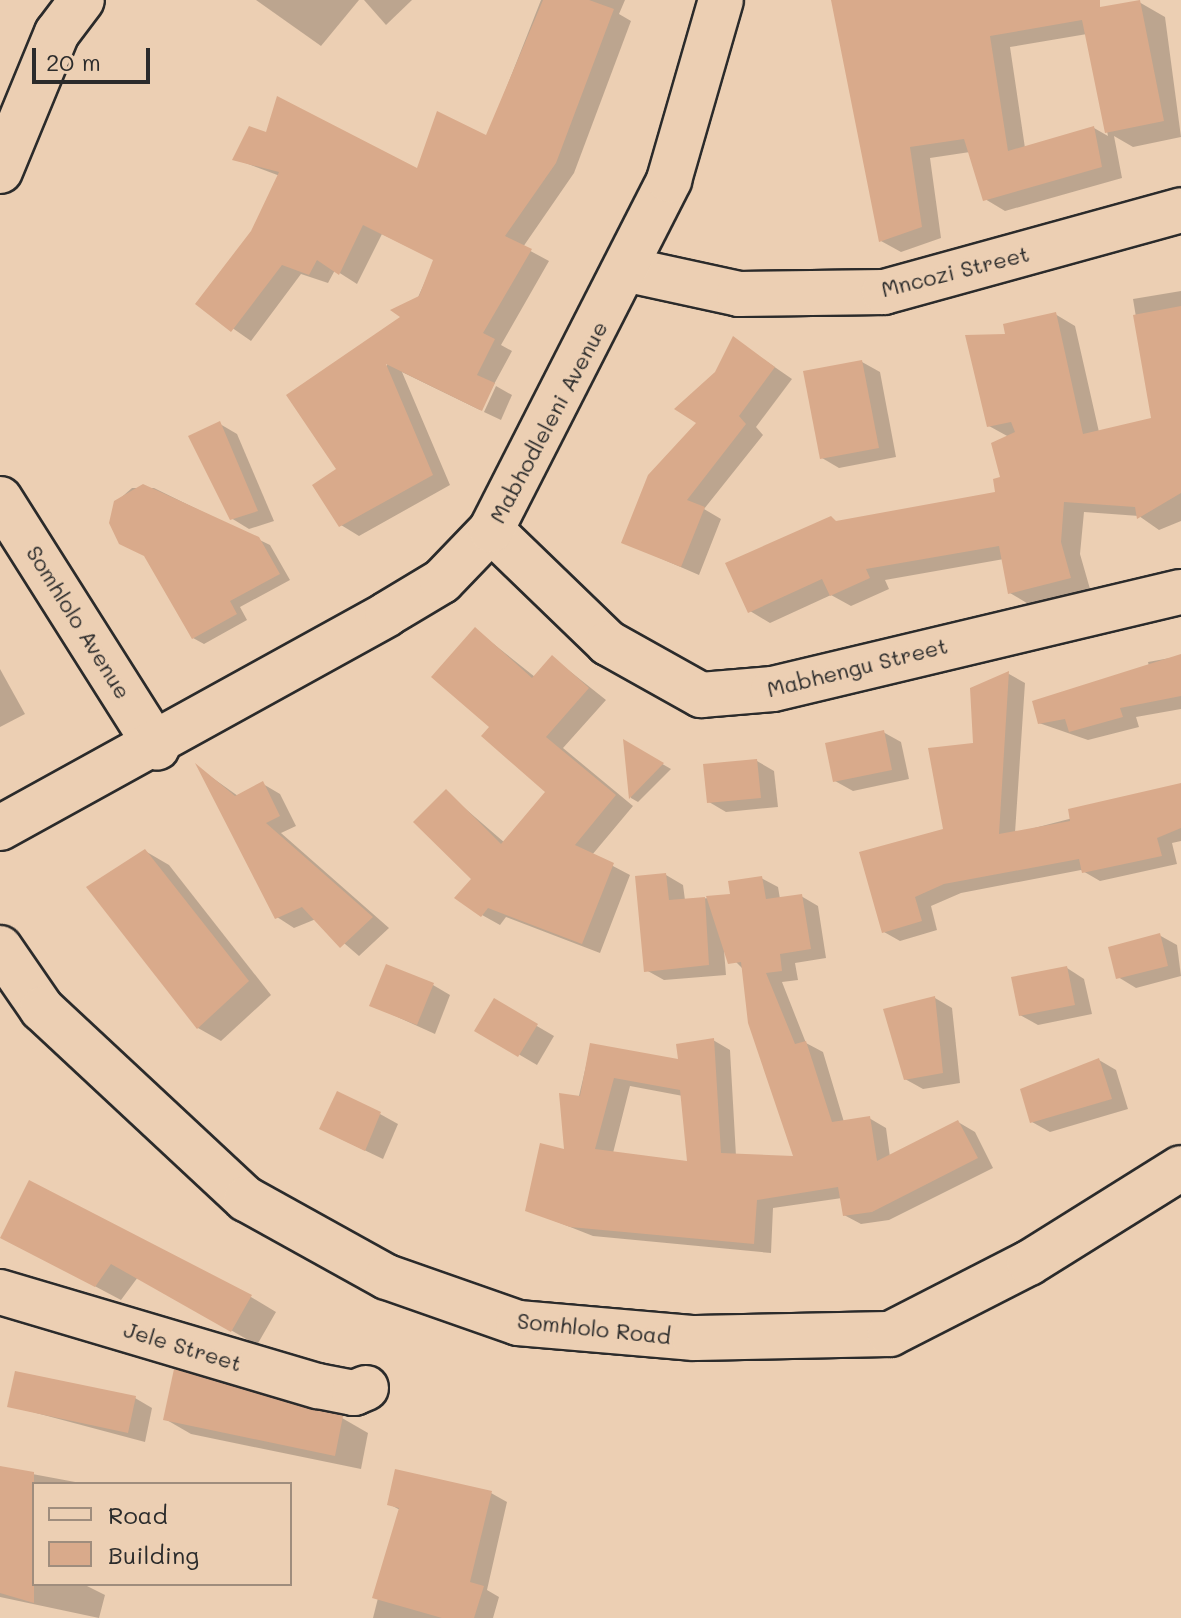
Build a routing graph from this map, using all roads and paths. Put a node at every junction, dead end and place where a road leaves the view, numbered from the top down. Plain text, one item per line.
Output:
1 (82, 0) edge
2 (721, 0) edge
3 (0, 171) edge
4 (1181, 210) edge
5 (629, 270) junction
6 (0, 499) edge
7 (491, 530) junction
8 (1181, 592) edge
9 (157, 747) junction
10 (0, 828) edge
11 (0, 948) edge
12 (1181, 1168) edge
13 (0, 1292) edge
14 (366, 1388) dead end

1 - 3 street
2 - 5 street, Mabhodleleni Avenue
4 - 5 street, Mncozi Street
5 - 7 street, Mabhodleleni Avenue
6 - 9 street, Somhlolo Avenue
7 - 8 street, Mabhengu Street
7 - 9 street, Mabhodleleni Avenue
9 - 10 street, Mabhodleleni Avenue
11 - 12 street, Somhlolo Road
13 - 14 street, Jele Street

